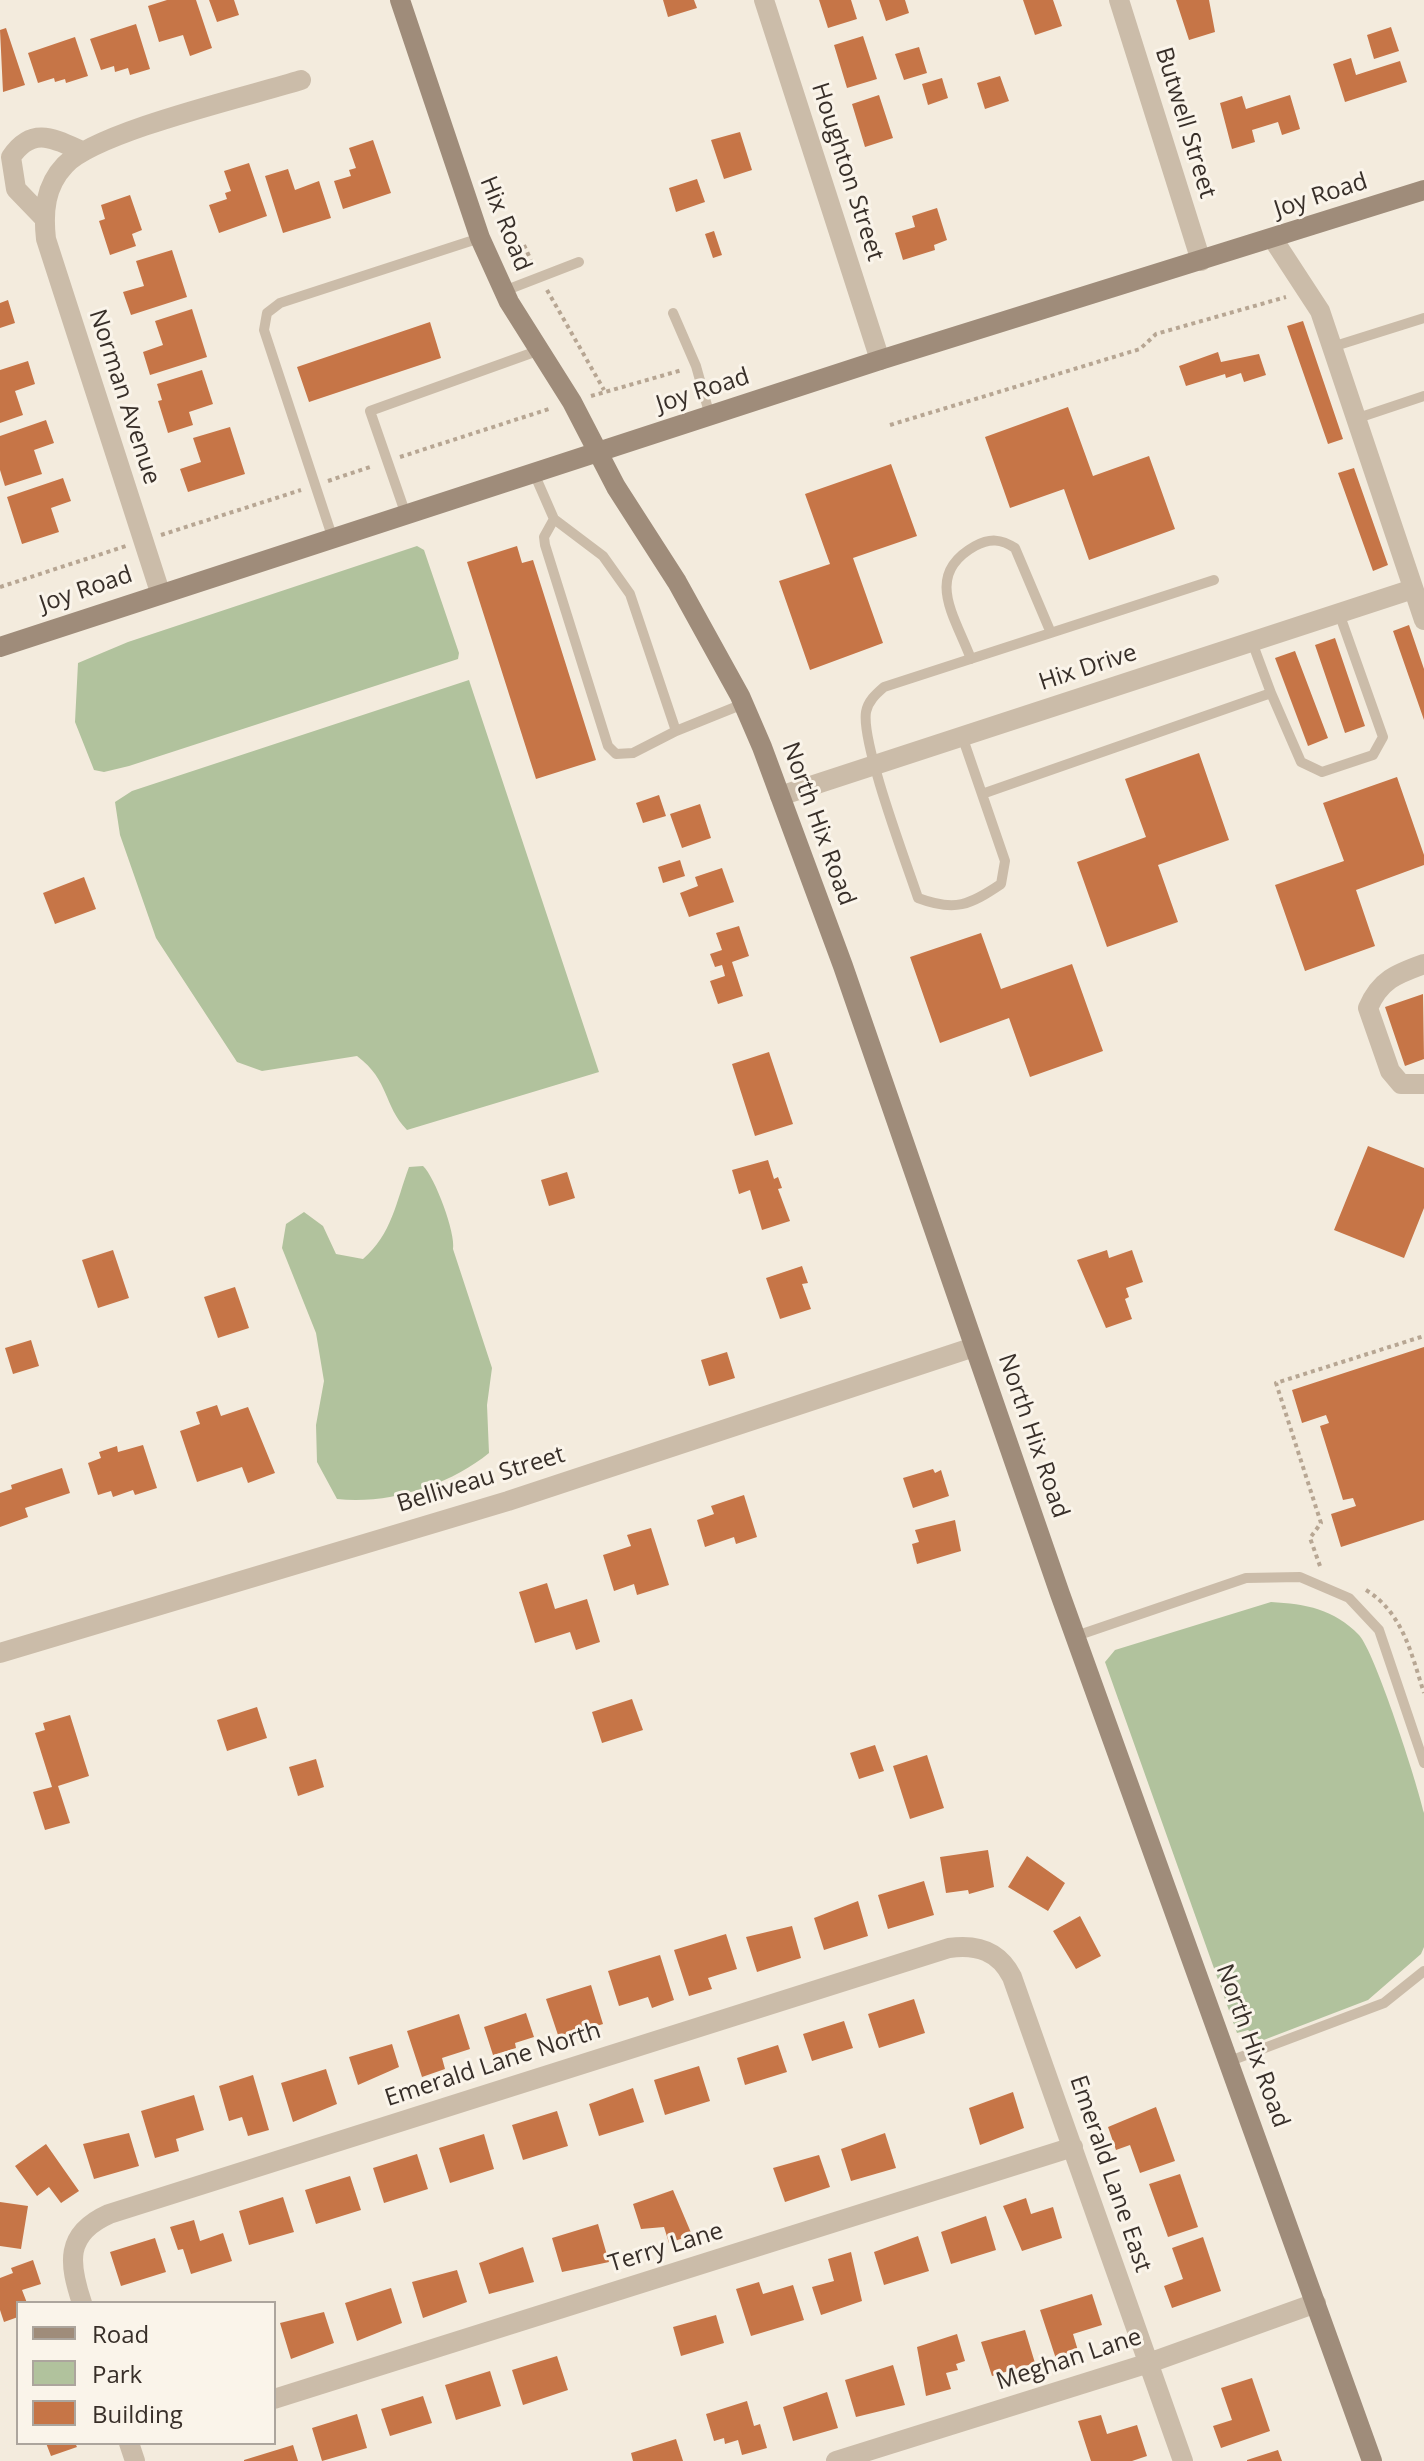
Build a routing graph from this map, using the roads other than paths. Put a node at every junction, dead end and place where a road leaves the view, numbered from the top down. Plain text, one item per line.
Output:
1 (400, 0) edge
2 (764, 0) edge
3 (1119, 0) edge
4 (301, 80) dead end
5 (82, 151) junction
6 (1424, 190) edge
7 (43, 217) junction
8 (480, 238) junction
9 (1273, 239) junction
10 (1201, 261) junction
11 (579, 262) dead end
12 (504, 291) junction
13 (673, 313) dead end
14 (1424, 318) edge
15 (1332, 347) junction
16 (540, 350) junction
17 (880, 360) junction
18 (1424, 396) edge
19 (710, 416) junction
20 (1355, 419) junction
21 (598, 451) junction
22 (533, 471) junction
23 (405, 512) junction
24 (554, 519) junction
25 (332, 536) junction
26 (1214, 580) dead end
27 (1413, 589) junction
28 (160, 592) junction
29 (1339, 613) junction
30 (1424, 620) edge
31 (1051, 633) junction
32 (1252, 642) junction
33 (0, 647) edge
34 (971, 659) junction
35 (1271, 693) junction
36 (743, 704) junction
37 (676, 731) junction
38 (962, 736) junction
39 (875, 764) junction
40 (982, 794) junction
41 (780, 796) junction
42 (1424, 964) edge
43 (1424, 1084) edge
44 (974, 1347) junction
45 (1076, 1636) junction
46 (0, 1653) edge
47 (1424, 1763) edge
48 (949, 1948) joint
49 (1424, 1971) edge
50 (1230, 2061) junction
51 (1073, 2147) junction
52 (81, 2301) edge
53 (1316, 2303) junction
54 (1149, 2363) junction
55 (276, 2398) edge
56 (836, 2461) edge
57 (1183, 2461) edge
58 (1372, 2461) edge

1 - 8 street, Hix Road
2 - 17 street, Houghton Street
3 - 10 street, Butwell Street
4 - 5 street, Norman Avenue
5 - 7 street, Norman Avenue
5 - 7 street
6 - 9 street, Joy Road
7 - 28 street, Norman Avenue
8 - 12 street, Hix Road
8 - 25 lane
9 - 10 street, Joy Road
9 - 15 street
10 - 17 street, Joy Road
11 - 12 lane
12 - 16 street, Hix Road
13 - 19 lane
14 - 15 lane
15 - 20 street
16 - 21 street, Hix Road
16 - 23 lane
17 - 19 street, Joy Road
18 - 20 lane
19 - 21 street, Joy Road
20 - 27 street
21 - 22 street, Joy Road
21 - 36 street, North Hix Road
22 - 23 street, Joy Road
22 - 24 lane
23 - 25 street, Joy Road
24 - 37 lane
24 - 37 lane
25 - 28 street, Joy Road
26 - 31 lane
27 - 29 street, Hix Drive
27 - 30 street
28 - 33 street, Joy Road
29 - 32 street, Hix Drive
29 - 35 lane
31 - 34 lane
31 - 34 lane
32 - 35 lane
32 - 38 street, Hix Drive
34 - 39 lane
35 - 40 lane
36 - 37 lane
36 - 41 street, North Hix Road
38 - 39 street, Hix Drive
38 - 40 lane
39 - 40 lane
39 - 41 street, Hix Drive
41 - 44 street, North Hix Road
42 - 43 street
44 - 45 street, North Hix Road
44 - 46 street, Belliveau Street
45 - 47 lane
45 - 50 street, North Hix Road
48 - 51 street, Emerald Lane East
48 - 52 street, Emerald Lane North
49 - 50 lane
50 - 53 street, North Hix Road
51 - 54 street, Emerald Lane East
51 - 55 street, Terry Lane
53 - 54 street, Meghan Lane
53 - 58 street, North Hix Road
54 - 56 street, Meghan Lane
54 - 57 street, Emerald Lane East

